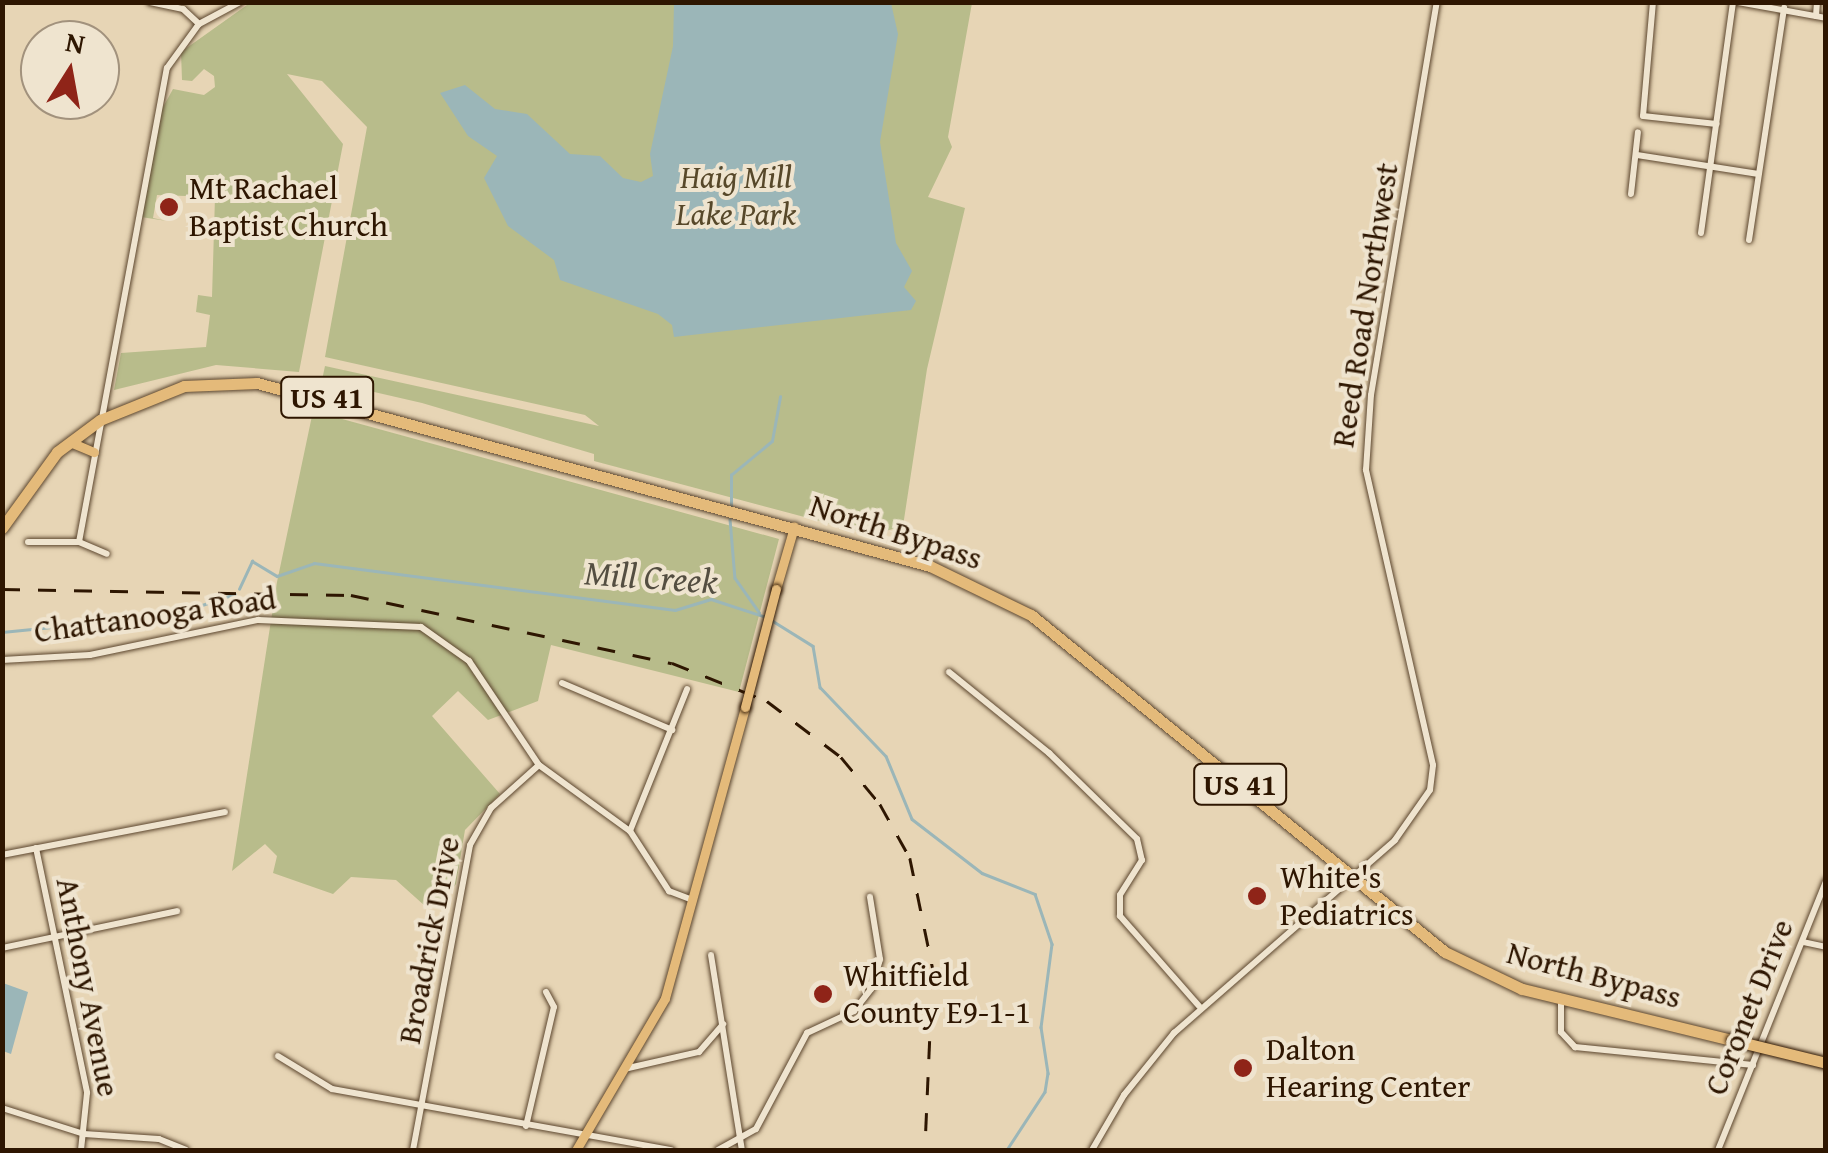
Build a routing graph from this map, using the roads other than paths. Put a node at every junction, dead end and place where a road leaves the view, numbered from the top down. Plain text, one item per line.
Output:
1 (150, 2) edge
2 (240, 2) edge
3 (1437, 2) edge
4 (1653, 2) edge
5 (1735, 2) edge
6 (1818, 2) edge
7 (1784, 8) junction
8 (1816, 16) junction
9 (1826, 18) edge
10 (199, 24) junction
11 (1717, 124) junction
12 (1638, 132) dead end
13 (1638, 155) junction
14 (1712, 166) junction
15 (1759, 174) junction
16 (1632, 194) dead end
17 (1701, 233) dead end
18 (1749, 240) dead end
19 (100, 420) junction
20 (70, 442) junction
21 (94, 452) junction
22 (794, 526) junction
23 (2, 528) edge
24 (28, 542) dead end
25 (79, 542) junction
26 (106, 554) dead end
27 (2, 660) edge
28 (949, 672) dead end
29 (562, 683) dead end
30 (687, 689) dead end
31 (672, 730) junction
32 (539, 764) junction
33 (225, 812) dead end
34 (630, 831) junction
35 (36, 848) junction
36 (2, 855) edge
37 (1352, 876) junction
38 (1826, 881) edge
39 (870, 897) dead end
40 (693, 900) junction
41 (176, 911) dead end
42 (54, 936) junction
43 (1803, 942) junction
44 (2, 948) edge
45 (1826, 948) edge
46 (712, 954) dead end
47 (546, 992) dead end
48 (1561, 1000) junction
49 (1199, 1006) junction
50 (724, 1023) junction
51 (278, 1056) dead end
52 (1826, 1063) edge
53 (1753, 1064) junction
54 (624, 1070) junction
55 (422, 1107) junction
56 (2, 1108) edge
57 (526, 1126) junction
58 (84, 1134) junction
59 (581, 1138) junction
60 (742, 1146) edge
61 (81, 1150) edge
62 (186, 1150) edge
63 (414, 1150) edge
64 (576, 1150) edge
65 (672, 1150) edge
66 (718, 1150) edge
67 (1092, 1150) edge
68 (1718, 1150) edge

1 - 10 street
2 - 10 street
3 - 37 street, Reed Road Northwest
4 - 11 street
5 - 7 street
5 - 11 street
6 - 8 street
7 - 8 street
7 - 15 street
8 - 9 street
10 - 19 street
11 - 14 street
12 - 13 street
13 - 14 street
13 - 16 street
14 - 15 street
14 - 17 street
15 - 18 street
19 - 20 highway, North Bypass / US 41
19 - 21 street
19 - 22 highway, North Bypass / US 41
20 - 21 main road
20 - 23 highway, North Bypass / US 41
21 - 25 street
22 - 37 highway, North Bypass / US 41
22 - 40 main road, bridge
24 - 25 street
25 - 26 street
27 - 32 street, Chattanooga Road
28 - 49 street
29 - 31 street
30 - 31 street
31 - 34 street
32 - 34 street, Chattanooga Road
32 - 55 street, Broadrick Drive
33 - 35 street
34 - 40 street, Chattanooga Road
35 - 36 street
35 - 42 street, Anthony Avenue
37 - 48 highway, North Bypass / US 41
37 - 49 street, Reed Road Northwest
38 - 43 street, Coronet Drive
39 - 60 street
40 - 54 main road
41 - 42 street
42 - 44 street
42 - 58 street, Anthony Avenue
43 - 45 street
43 - 53 street, Coronet Drive
46 - 50 street
47 - 57 street
48 - 52 highway, North Bypass / US 41, bridge
48 - 53 street
49 - 67 street, Reed Road Northwest
50 - 54 street
50 - 60 street
51 - 55 street
53 - 68 street, Coronet Drive
54 - 59 main road
55 - 57 street
55 - 63 street, Broadrick Drive
56 - 58 street
57 - 59 street
58 - 61 street, Anthony Avenue
58 - 62 street
59 - 64 main road
59 - 65 street
60 - 66 street

